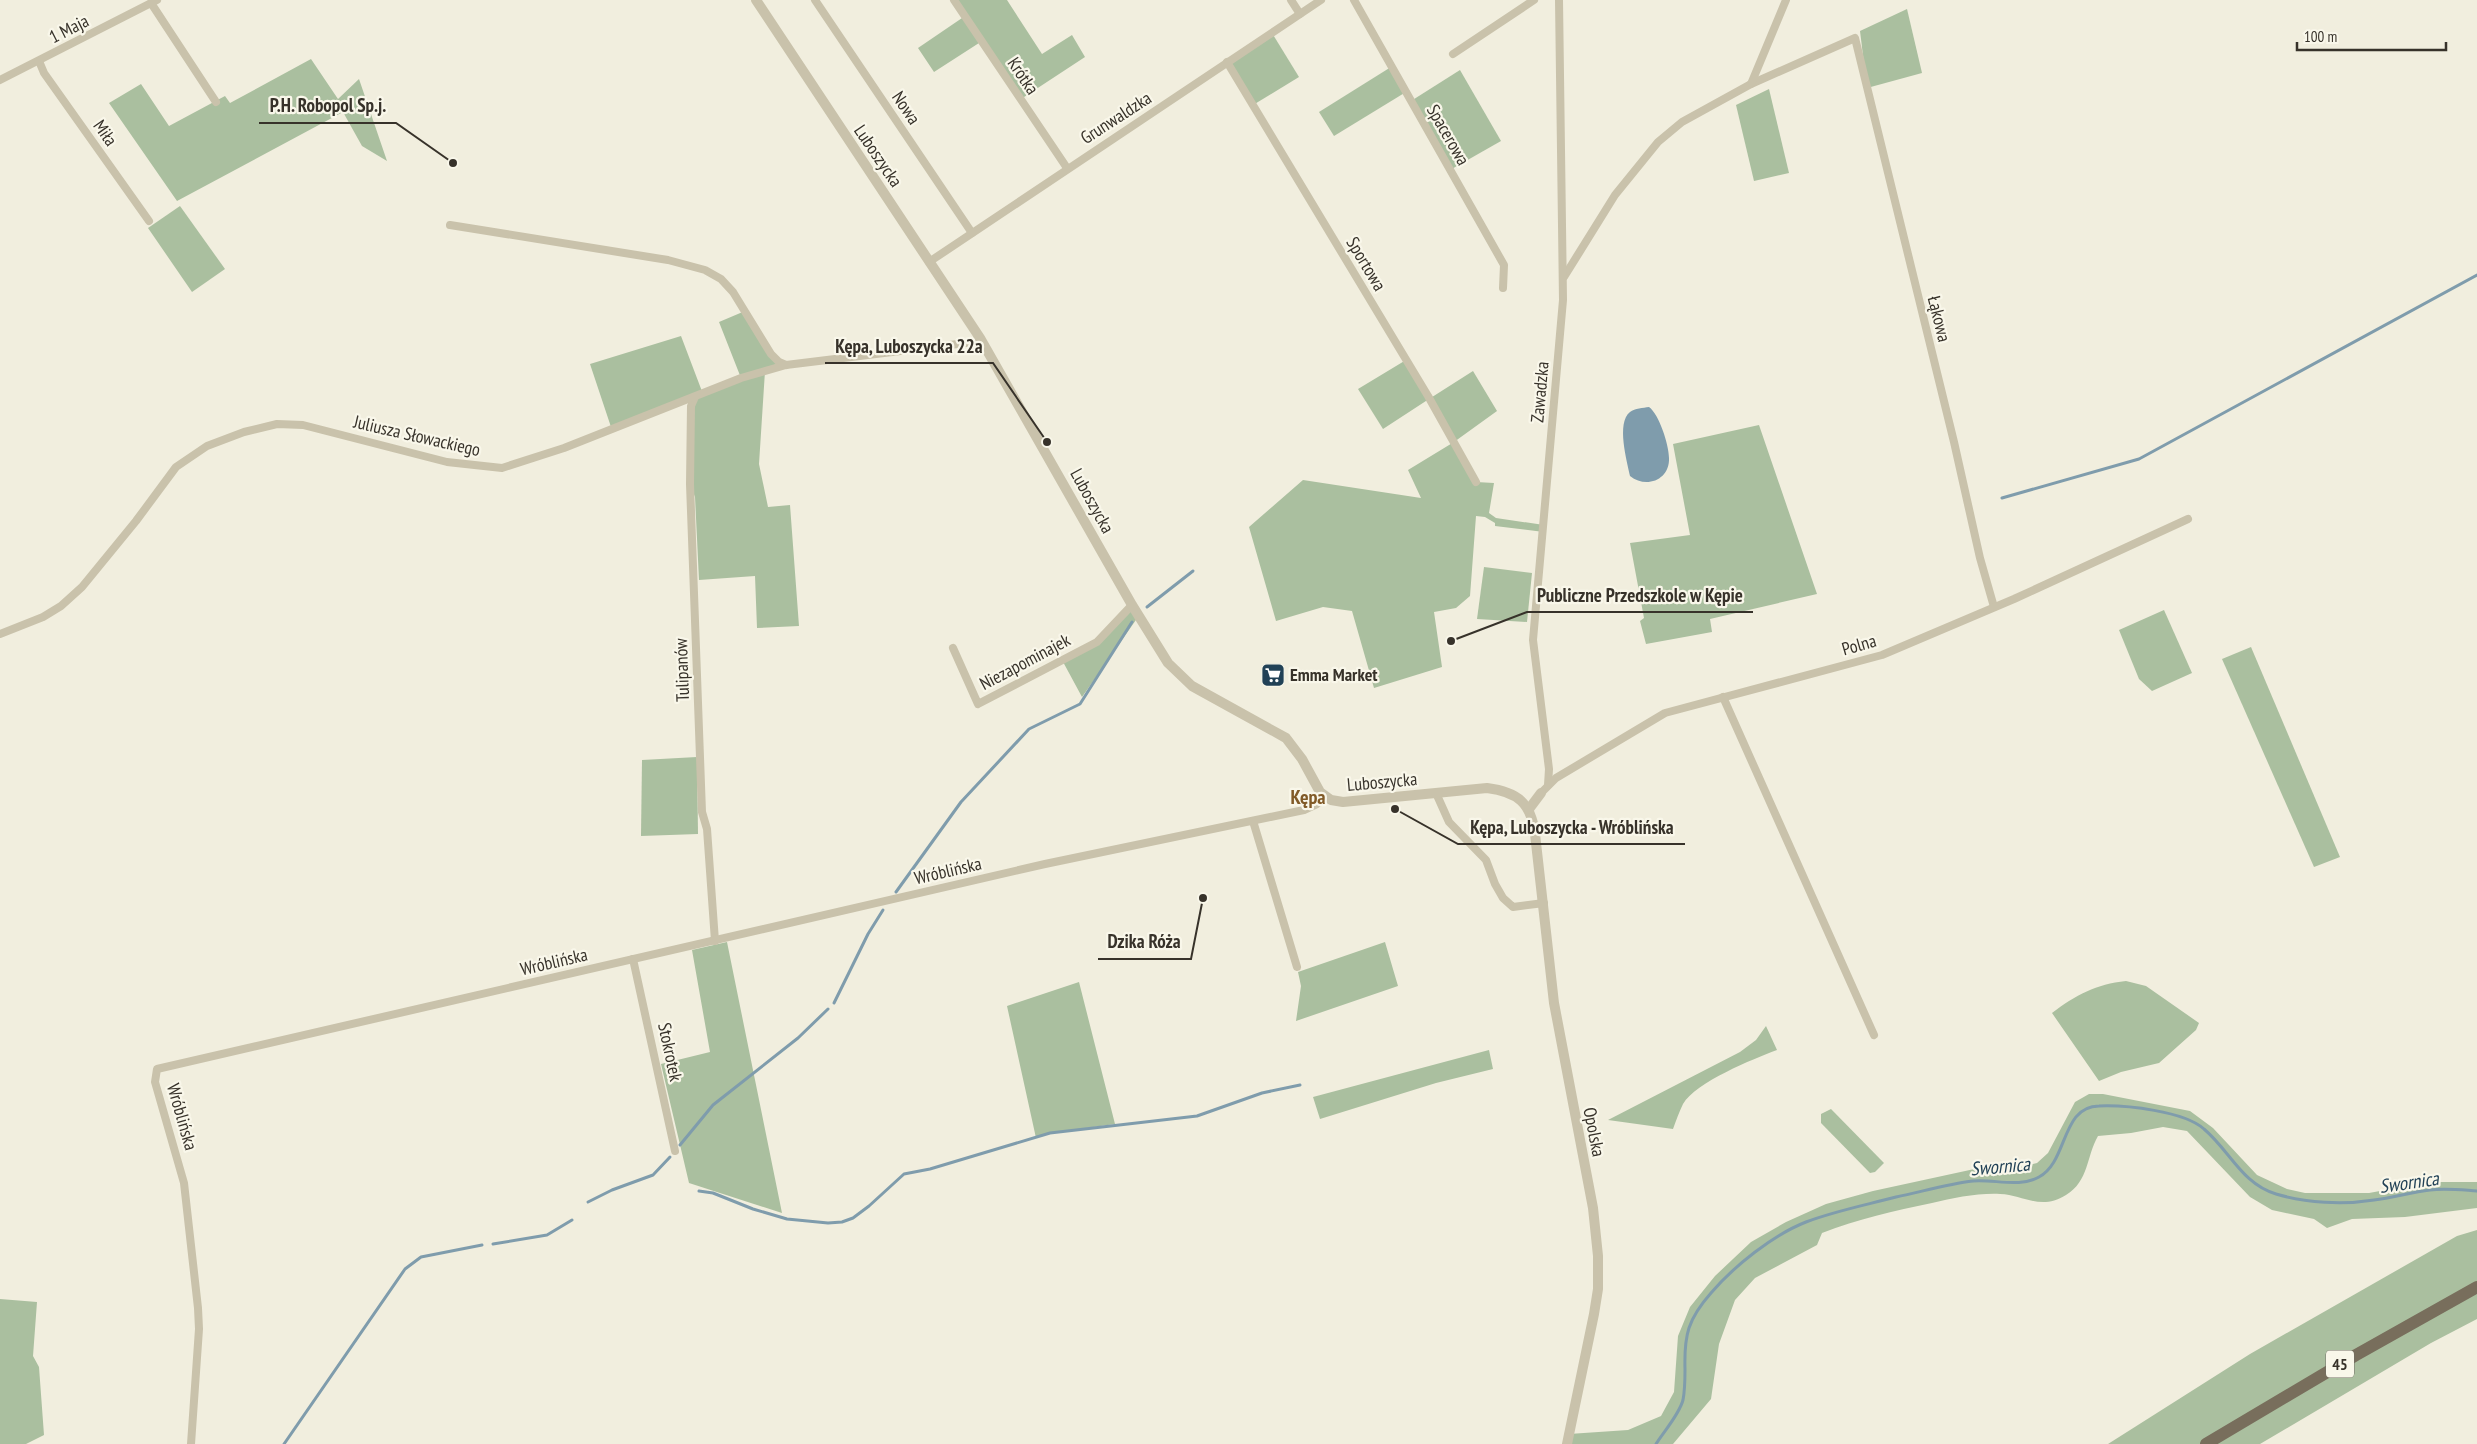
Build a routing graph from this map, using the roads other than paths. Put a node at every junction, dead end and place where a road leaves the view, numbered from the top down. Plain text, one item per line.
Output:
1 (756, 0) edge
2 (815, 0) edge
3 (954, 0) edge
4 (1291, 0) edge
5 (1321, 0) edge
6 (1354, 0) edge
7 (1534, 0) edge
8 (1559, 0) edge
9 (1786, 0) edge
10 (154, 1) edge
11 (1300, 14) junction
12 (1453, 54) dead end
13 (39, 61) junction
14 (1227, 62) junction
15 (0, 80) edge
16 (1751, 84) junction
17 (216, 102) dead end
18 (1067, 168) junction
19 (149, 221) dead end
20 (450, 225) dead end
21 (972, 233) junction
22 (929, 262) junction
23 (1563, 279) junction
24 (1503, 288) dead end
25 (980, 338) junction
26 (786, 364) junction
27 (695, 397) junction
28 (1476, 482) dead end
29 (2188, 519) dead end
30 (1132, 606) junction
31 (1994, 607) junction
32 (0, 634) edge
33 (953, 648) dead end
34 (1723, 696) junction
35 (1544, 789) junction
36 (1436, 793) junction
37 (1325, 797) junction
38 (1529, 808) junction
39 (1253, 821) junction
40 (1544, 903) junction
41 (714, 941) junction
42 (633, 959) junction
43 (1297, 967) dead end
44 (1874, 1035) dead end
45 (675, 1151) dead end
46 (2477, 1287) edge
47 (191, 1444) edge
48 (1567, 1444) edge
49 (2206, 1444) edge

1 - 22 street, Luboszycka
2 - 21 street, Nowa
3 - 18 street, Krótka
4 - 11 street
5 - 11 street, Grunwaldzka
6 - 24 street, Spacerowa
7 - 12 street
8 - 23 street, Zawadzka
9 - 16 street
10 - 13 street, 1 Maja
10 - 17 street, 1 Maja
11 - 14 street, Grunwaldzka
13 - 15 street, 1 Maja
13 - 19 street, Miła
14 - 18 street, Grunwaldzka
14 - 28 street, Sportowa
16 - 23 street
16 - 31 street, Łąkowa
18 - 21 street, Grunwaldzka
20 - 26 street
21 - 22 street, Grunwaldzka
22 - 25 street, Luboszycka
23 - 35 street, Zawadzka
25 - 26 street, Juliusza Słowackiego
25 - 30 street, Luboszycka
26 - 27 street, Juliusza Słowackiego
27 - 32 street, Juliusza Słowackiego
27 - 41 street, Tulipanów
29 - 31 street, Polna
30 - 33 street, Niezapominajek
30 - 37 street, Luboszycka
31 - 34 street, Polna
34 - 35 street, Polna
34 - 44 street
35 - 38 street
36 - 37 street, Luboszycka
36 - 38 street, Luboszycka
36 - 40 street
37 - 39 street, Wróblińska
38 - 40 street, Opolska
39 - 41 street, Wróblińska
39 - 43 street
40 - 48 street, Opolska
41 - 42 street, Wróblińska
42 - 45 street, Stokrotek
42 - 47 street, Wróblińska
46 - 49 main road, 45

